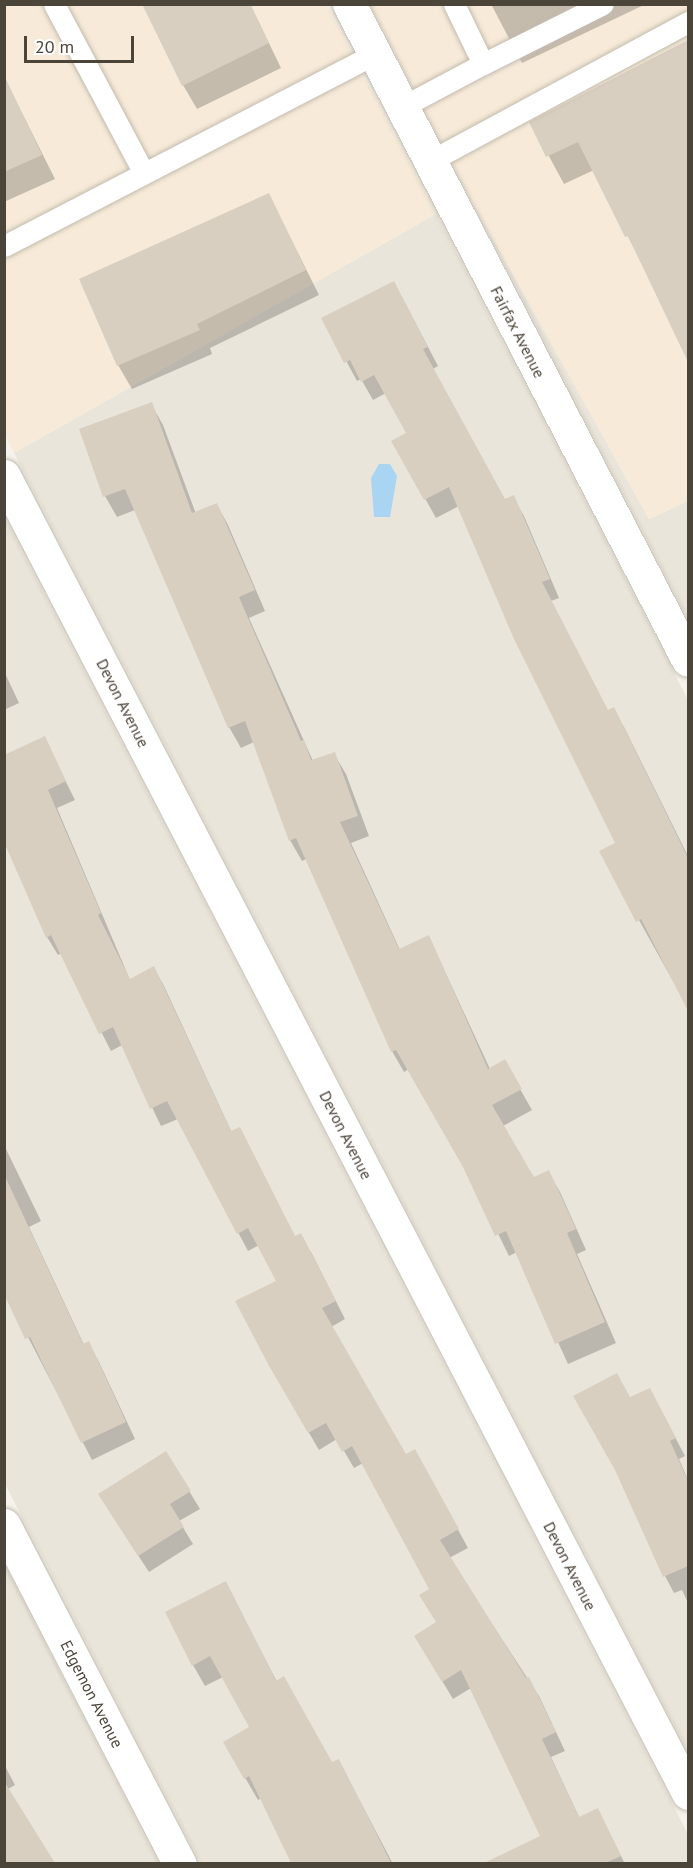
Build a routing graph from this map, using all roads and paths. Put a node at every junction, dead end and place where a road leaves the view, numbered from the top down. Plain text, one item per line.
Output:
1 (54, 4) edge
2 (349, 4) edge
3 (454, 4) edge
4 (603, 4) edge
5 (688, 22) edge
6 (375, 54) junction
7 (483, 64) junction
8 (402, 107) junction
9 (430, 161) junction
10 (144, 173) junction
11 (4, 246) edge
12 (4, 476) edge
13 (688, 660) edge
14 (4, 1525) edge
15 (688, 1793) edge
16 (180, 1863) edge

1 - 10 lane
2 - 6 street, Fairfax Avenue
3 - 7 lane
4 - 7 lane
5 - 9 lane
6 - 8 street, Fairfax Avenue
6 - 10 lane
7 - 8 lane
8 - 9 street, Fairfax Avenue
9 - 13 street, Fairfax Avenue
10 - 11 lane
12 - 15 street, Devon Avenue
14 - 16 street, Edgemon Avenue

